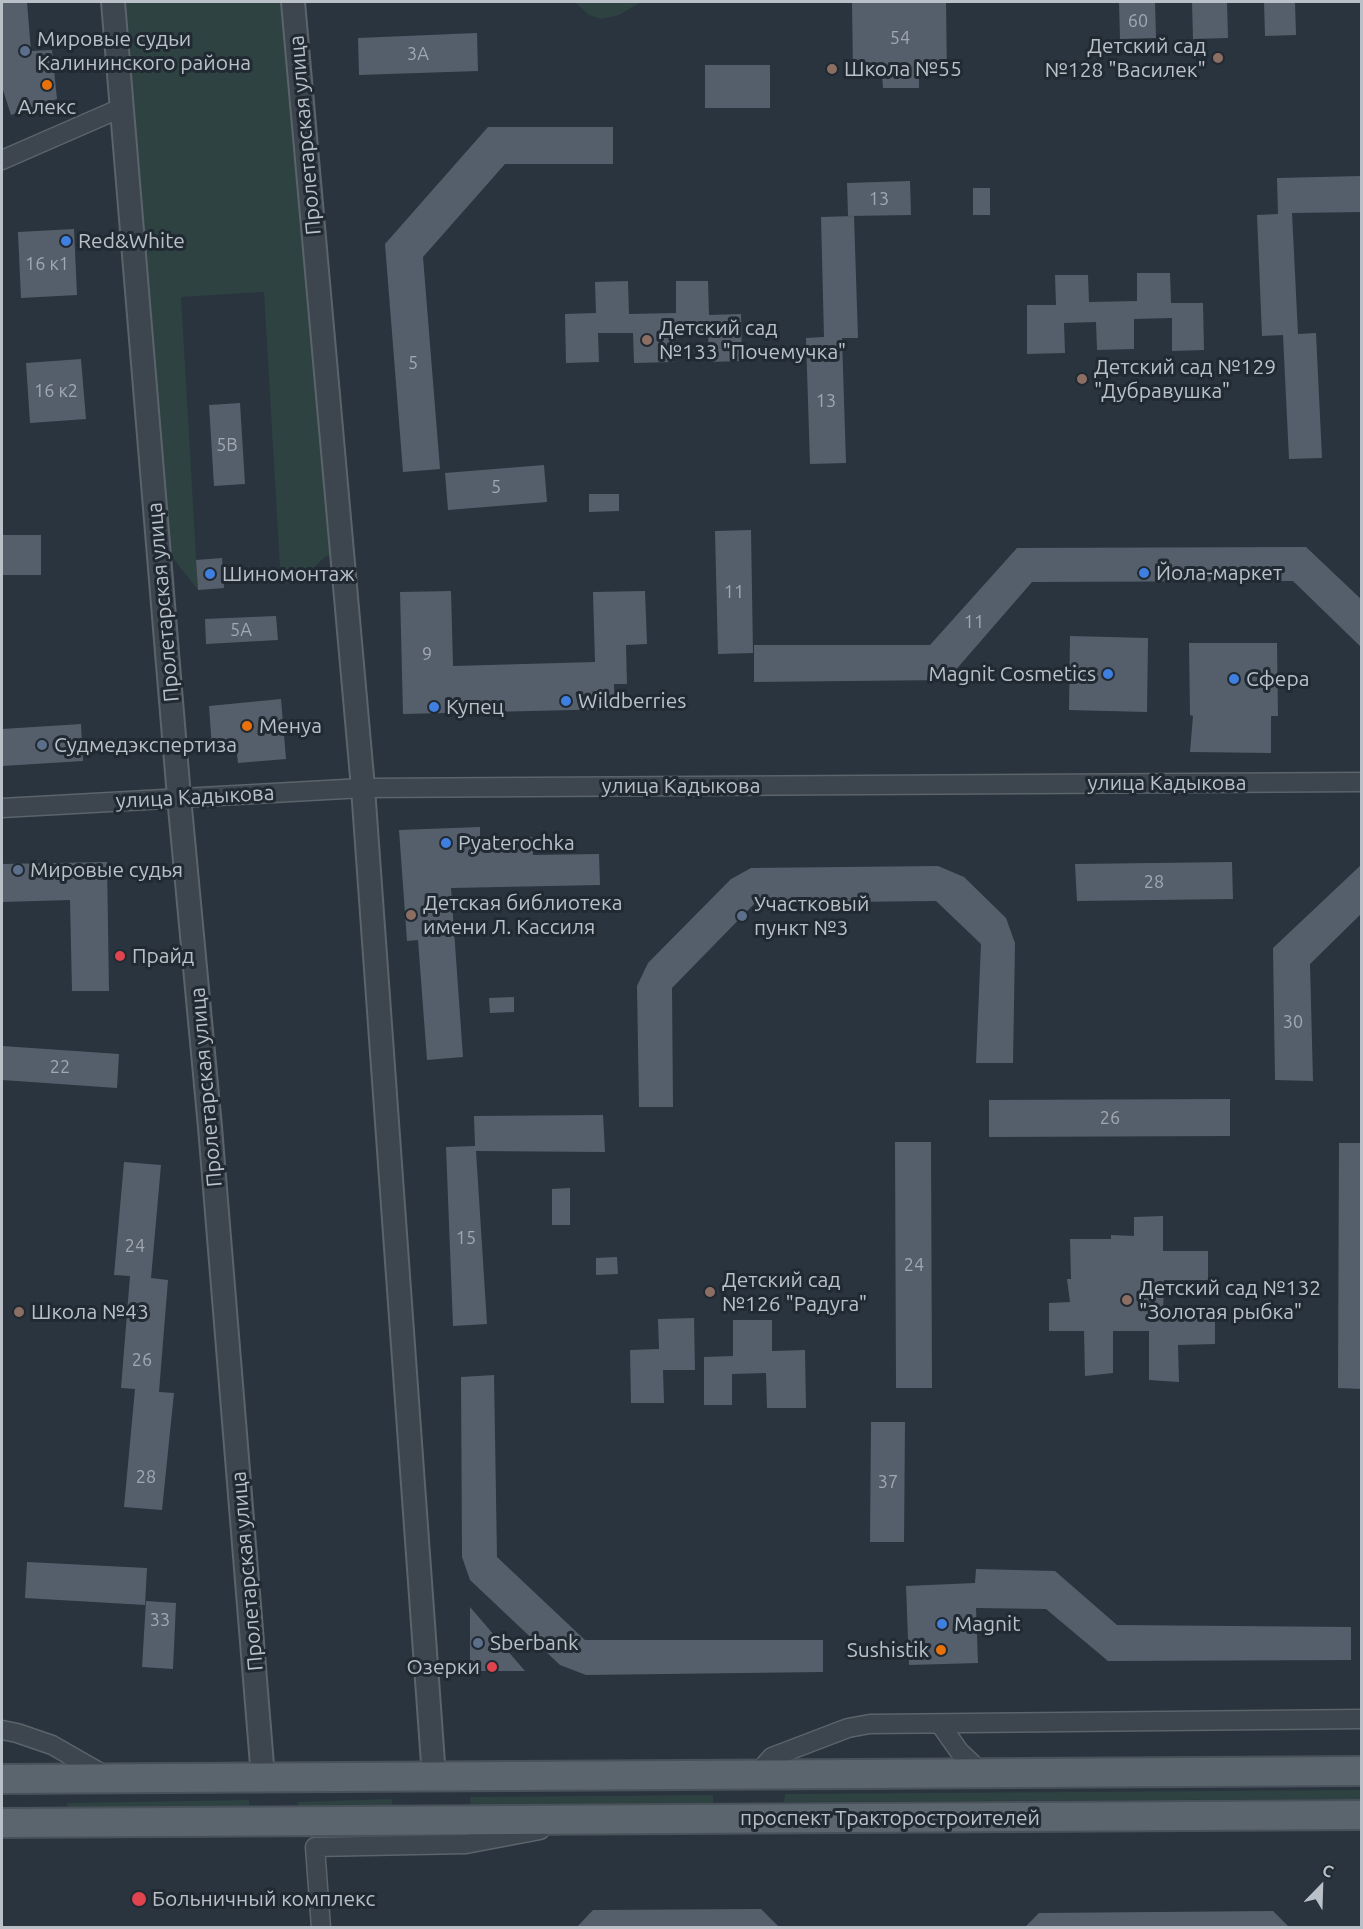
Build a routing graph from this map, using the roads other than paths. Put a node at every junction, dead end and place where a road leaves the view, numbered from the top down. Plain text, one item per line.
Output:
1 (113, 2) edge
2 (293, 2) edge
3 (121, 108) junction
4 (2, 160) edge
5 (1362, 782) edge
6 (363, 788) junction
7 (179, 797) junction
8 (2, 808) edge
9 (1362, 1719) edge
10 (940, 1724) junction
11 (2, 1730) edge
12 (1362, 1771) edge
13 (983, 1774) junction
14 (756, 1775) junction
15 (263, 1777) junction
16 (434, 1777) junction
17 (110, 1778) junction
18 (2, 1779) edge
19 (44, 1779) junction
20 (1362, 1815) edge
21 (588, 1820) junction
22 (418, 1821) junction
23 (278, 1822) junction
24 (2, 1823) edge
25 (45, 1823) junction
26 (315, 1847) junction
27 (321, 1928) edge

1 - 3 street, Пролетарская улица
2 - 6 street, Пролетарская улица
3 - 4 street
3 - 7 street, Пролетарская улица
5 - 6 street, улица Кадыкова
6 - 7 street, улица Кадыкова
6 - 16 street, Пролетарская улица
7 - 8 street, улица Кадыкова
7 - 15 street, Пролетарская улица
9 - 10 street, проспект Тракторостроителей
10 - 13 street
10 - 14 street, проспект Тракторостроителей
11 - 17 street
12 - 13 main road, проспект Тракторостроителей
13 - 14 main road, проспект Тракторостроителей
14 - 16 main road, проспект Тракторостроителей
15 - 16 main road, проспект Тракторостроителей
15 - 17 main road, проспект Тракторостроителей
15 - 23 main road
16 - 22 main road
17 - 19 main road, проспект Тракторостроителей
18 - 19 main road, проспект Тракторостроителей
19 - 25 main road
20 - 21 main road, проспект Тракторостроителей
21 - 22 main road, проспект Тракторостроителей
21 - 26 street
22 - 23 main road, проспект Тракторостроителей
23 - 25 main road, проспект Тракторостроителей
23 - 26 street
24 - 25 main road, проспект Тракторостроителей
26 - 27 street

